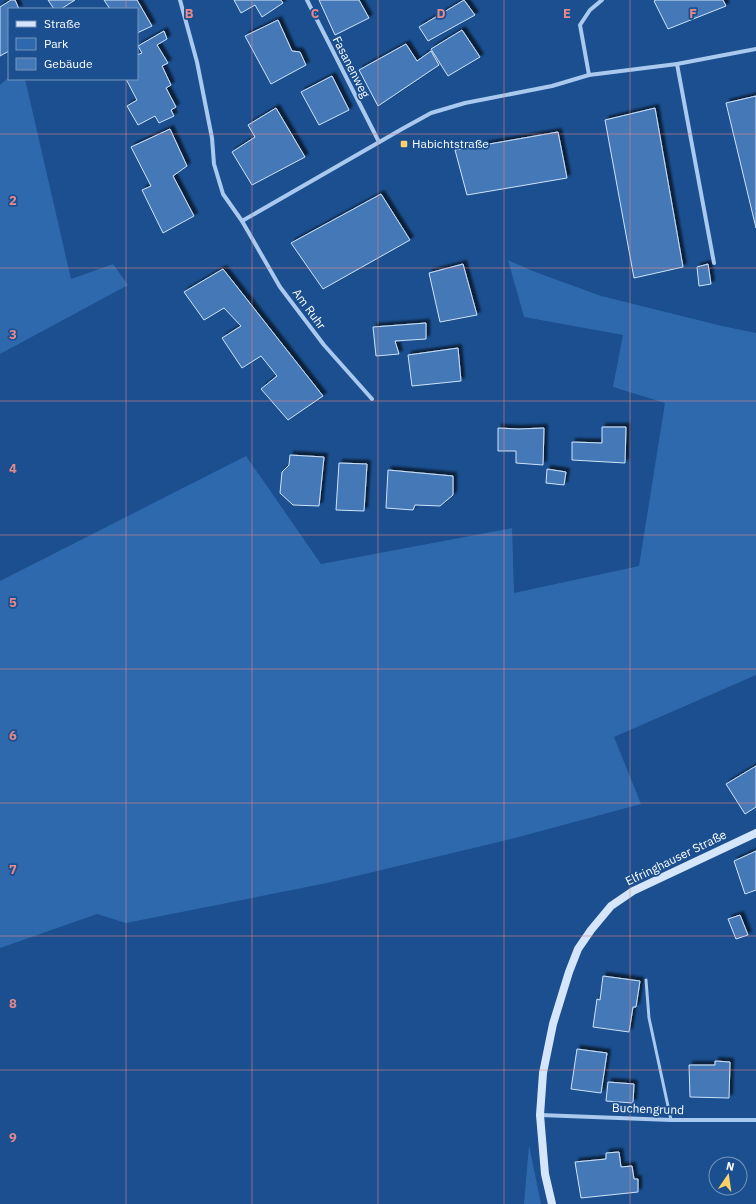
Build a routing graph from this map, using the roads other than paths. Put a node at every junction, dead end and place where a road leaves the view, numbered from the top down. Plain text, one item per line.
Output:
1 (180, 0) edge
2 (307, 0) edge
3 (602, 0) edge
4 (756, 49) edge
5 (677, 64) junction
6 (589, 75) junction
7 (379, 142) junction
8 (242, 221) junction
9 (714, 263) dead end
10 (372, 399) dead end
11 (756, 833) edge
12 (646, 980) dead end
13 (540, 1115) junction
14 (671, 1120) junction
15 (756, 1120) edge
16 (552, 1204) edge

1 - 8 street
2 - 7 street, Fasanenweg
3 - 6 street
4 - 5 street
5 - 6 street
5 - 9 street
6 - 7 street
7 - 8 street
8 - 10 street, Am Ruhr
11 - 13 main road, Elfringhauser Straße
12 - 14 lane
13 - 14 street, Buchengrund
13 - 16 main road, Elfringhauser Straße
14 - 15 street, Buchengrund

